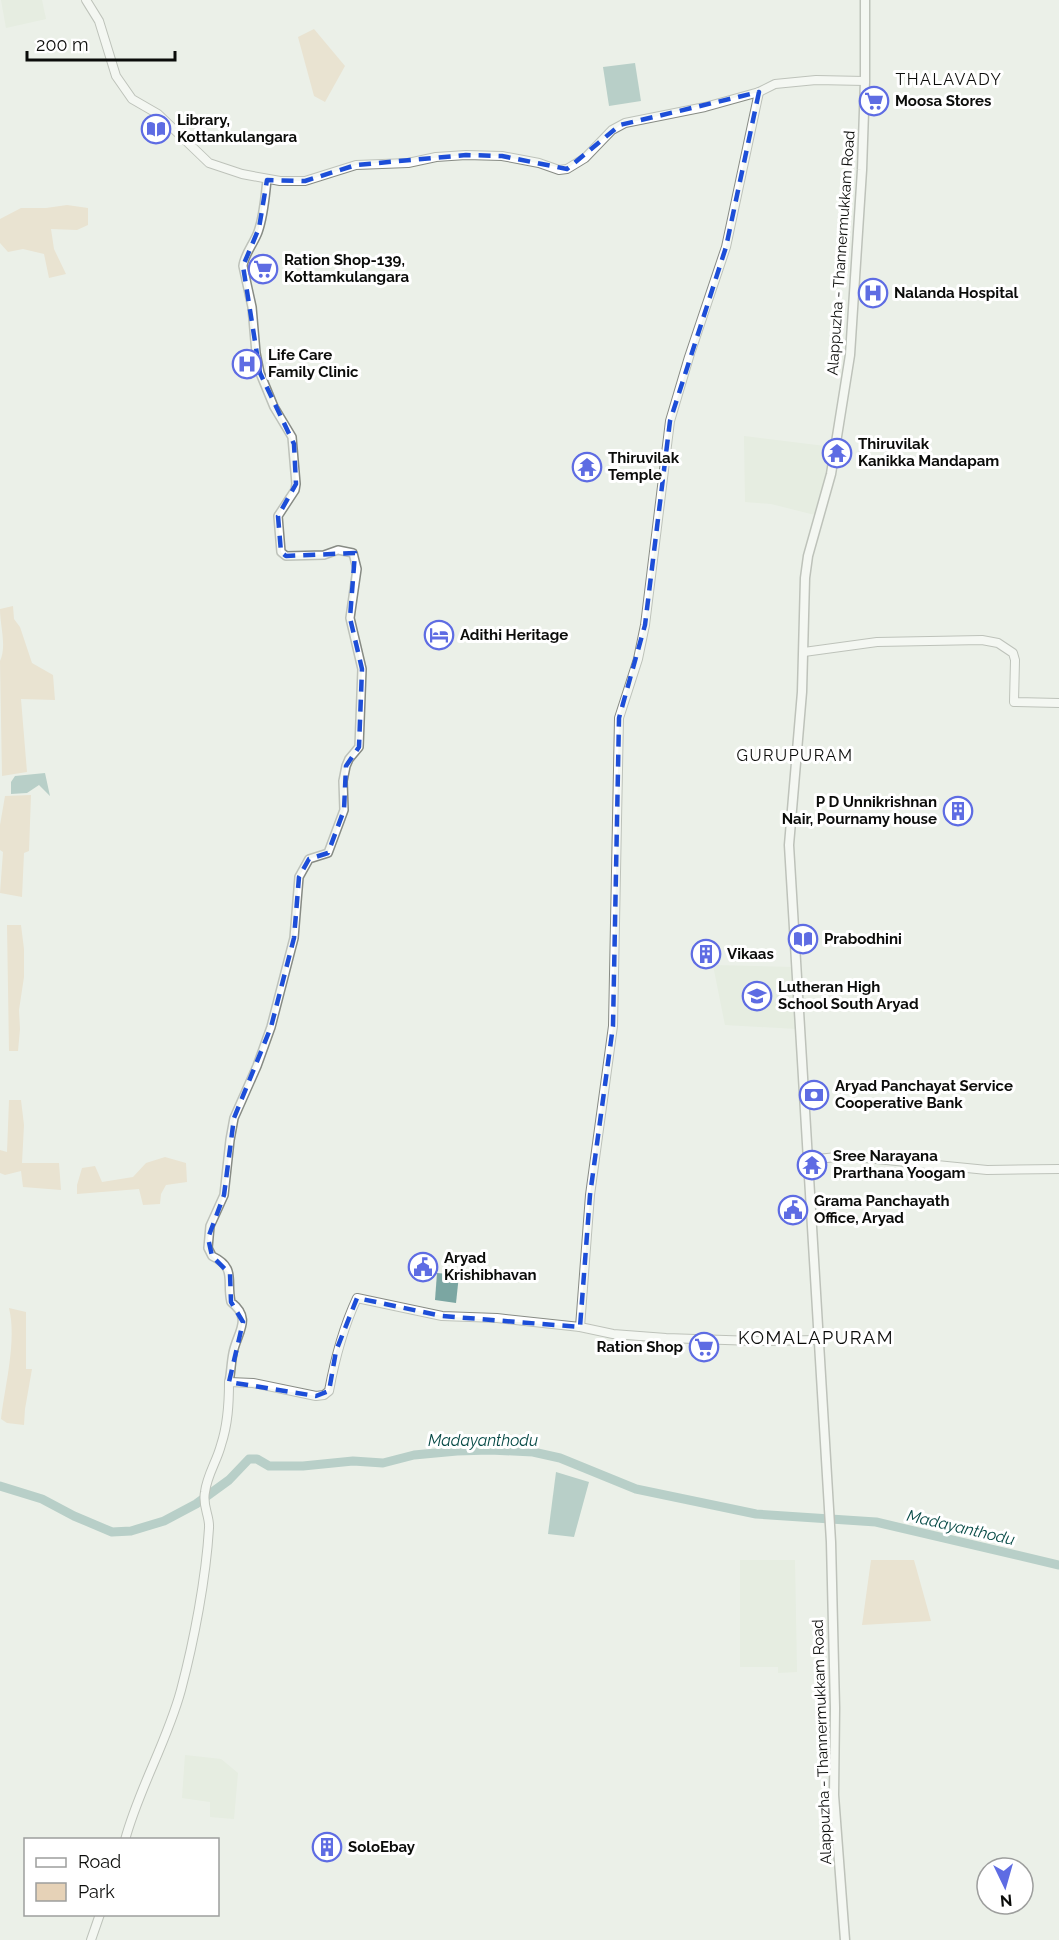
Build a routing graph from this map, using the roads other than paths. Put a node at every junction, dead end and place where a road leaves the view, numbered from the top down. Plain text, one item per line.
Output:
1 (86, 0) edge
2 (865, 0) edge
3 (865, 81) junction
4 (759, 92) junction
5 (267, 180) junction
6 (804, 652) junction
7 (1059, 703) edge
8 (808, 1160) junction
9 (1059, 1168) edge
10 (580, 1327) junction
11 (818, 1340) junction
12 (229, 1382) junction
13 (125, 1838) edge
14 (99, 1916) edge
15 (91, 1940) edge
16 (845, 1940) edge

1 - 5 main road
2 - 3 main road, Alappuzha - Thannermukkam Road
3 - 4 main road
3 - 6 main road, Alappuzha - Thannermukkam Road
4 - 5 main road
4 - 10 main road
5 - 12 street
6 - 7 main road
6 - 8 main road, Alappuzha - Thannermukkam Road
8 - 9 main road
8 - 11 main road, Alappuzha - Thannermukkam Road
10 - 11 main road
10 - 12 main road
11 - 16 main road, Alappuzha - Thannermukkam Road
12 - 13 main road
14 - 15 main road

